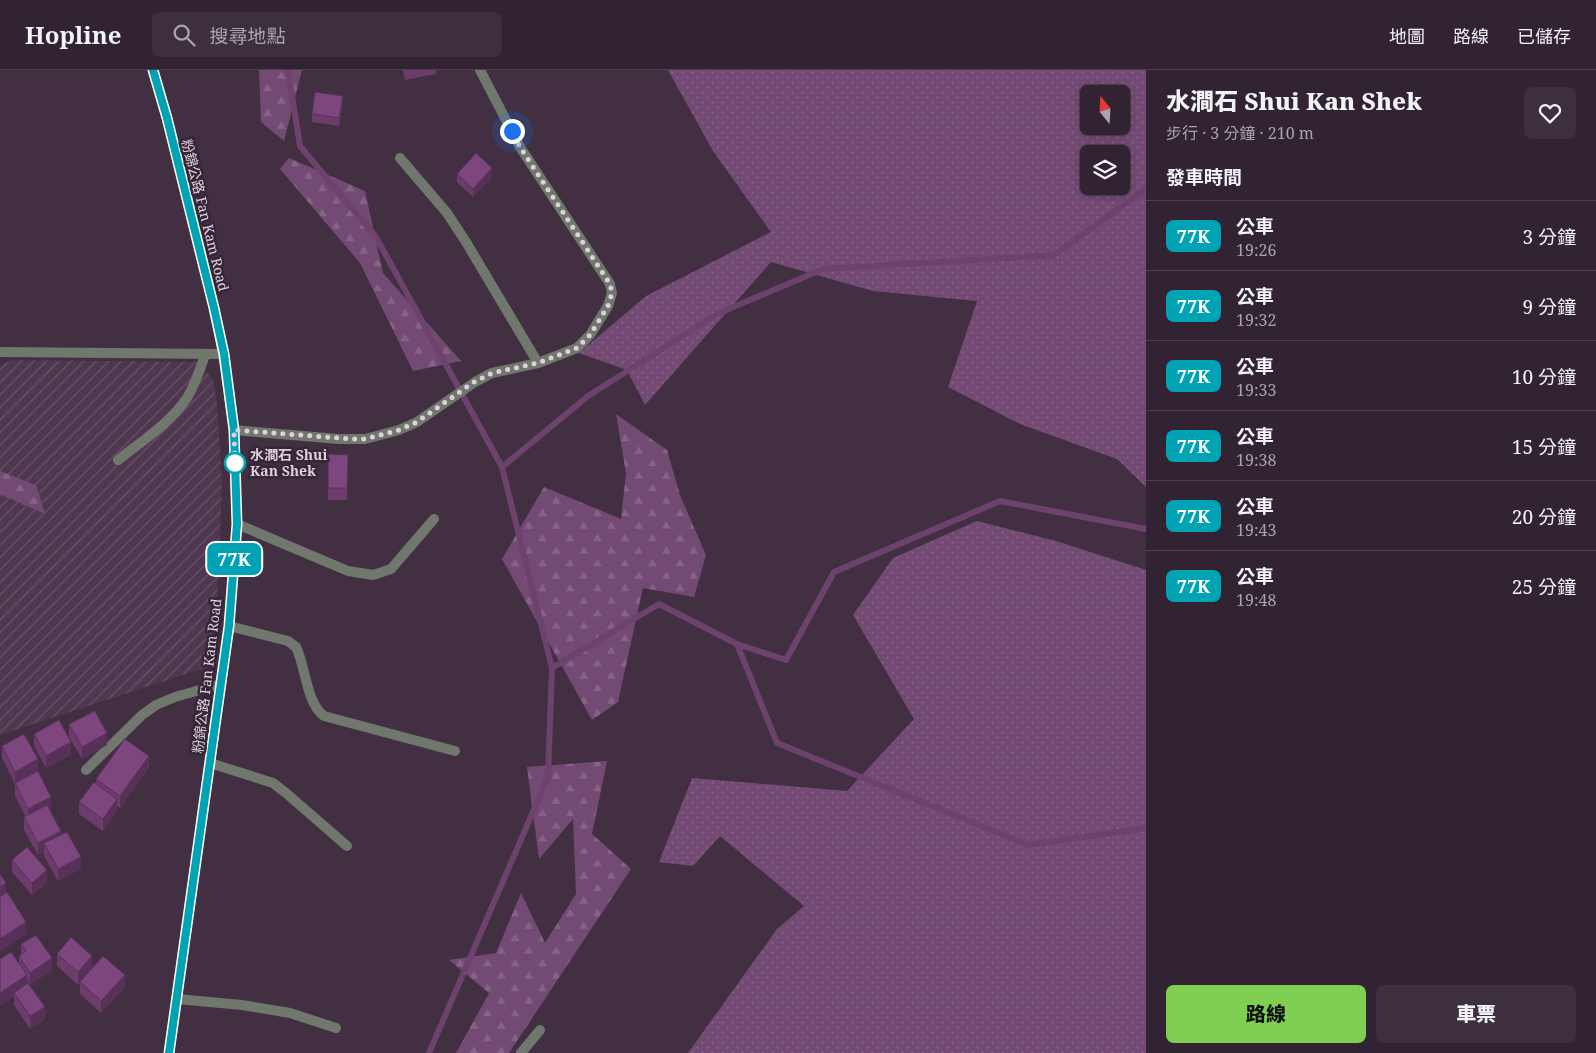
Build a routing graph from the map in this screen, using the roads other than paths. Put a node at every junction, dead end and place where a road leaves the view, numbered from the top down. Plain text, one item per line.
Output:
1 (153, 70) edge
2 (480, 70) edge
3 (400, 158) dead end
4 (3, 354) edge
5 (224, 354) junction
6 (205, 355) junction
7 (538, 363) junction
8 (234, 430) junction
9 (118, 460) dead end
10 (434, 519) dead end
11 (237, 524) junction
12 (229, 626) junction
13 (220, 684) junction
14 (455, 751) dead end
15 (210, 763) junction
16 (86, 770) dead end
17 (347, 846) dead end
18 (177, 999) junction
19 (336, 1028) dead end
20 (540, 1030) dead end
21 (169, 1053) edge
22 (522, 1053) edge

1 - 5 main road, 粉錦公路 Fan Kam Road
2 - 7 street
3 - 7 street
4 - 6 street
5 - 6 street
5 - 8 main road, 粉錦公路 Fan Kam Road
6 - 9 street
7 - 8 street
8 - 11 main road, 粉錦公路 Fan Kam Road
10 - 11 street
11 - 12 main road, 粉錦公路 Fan Kam Road
12 - 13 main road, 粉錦公路 Fan Kam Road
12 - 14 street
13 - 15 main road, 粉錦公路 Fan Kam Road
13 - 16 street
15 - 17 street
15 - 18 main road, 粉錦公路 Fan Kam Road
18 - 19 street
18 - 21 main road, 粉錦公路 Fan Kam Road
20 - 22 street

